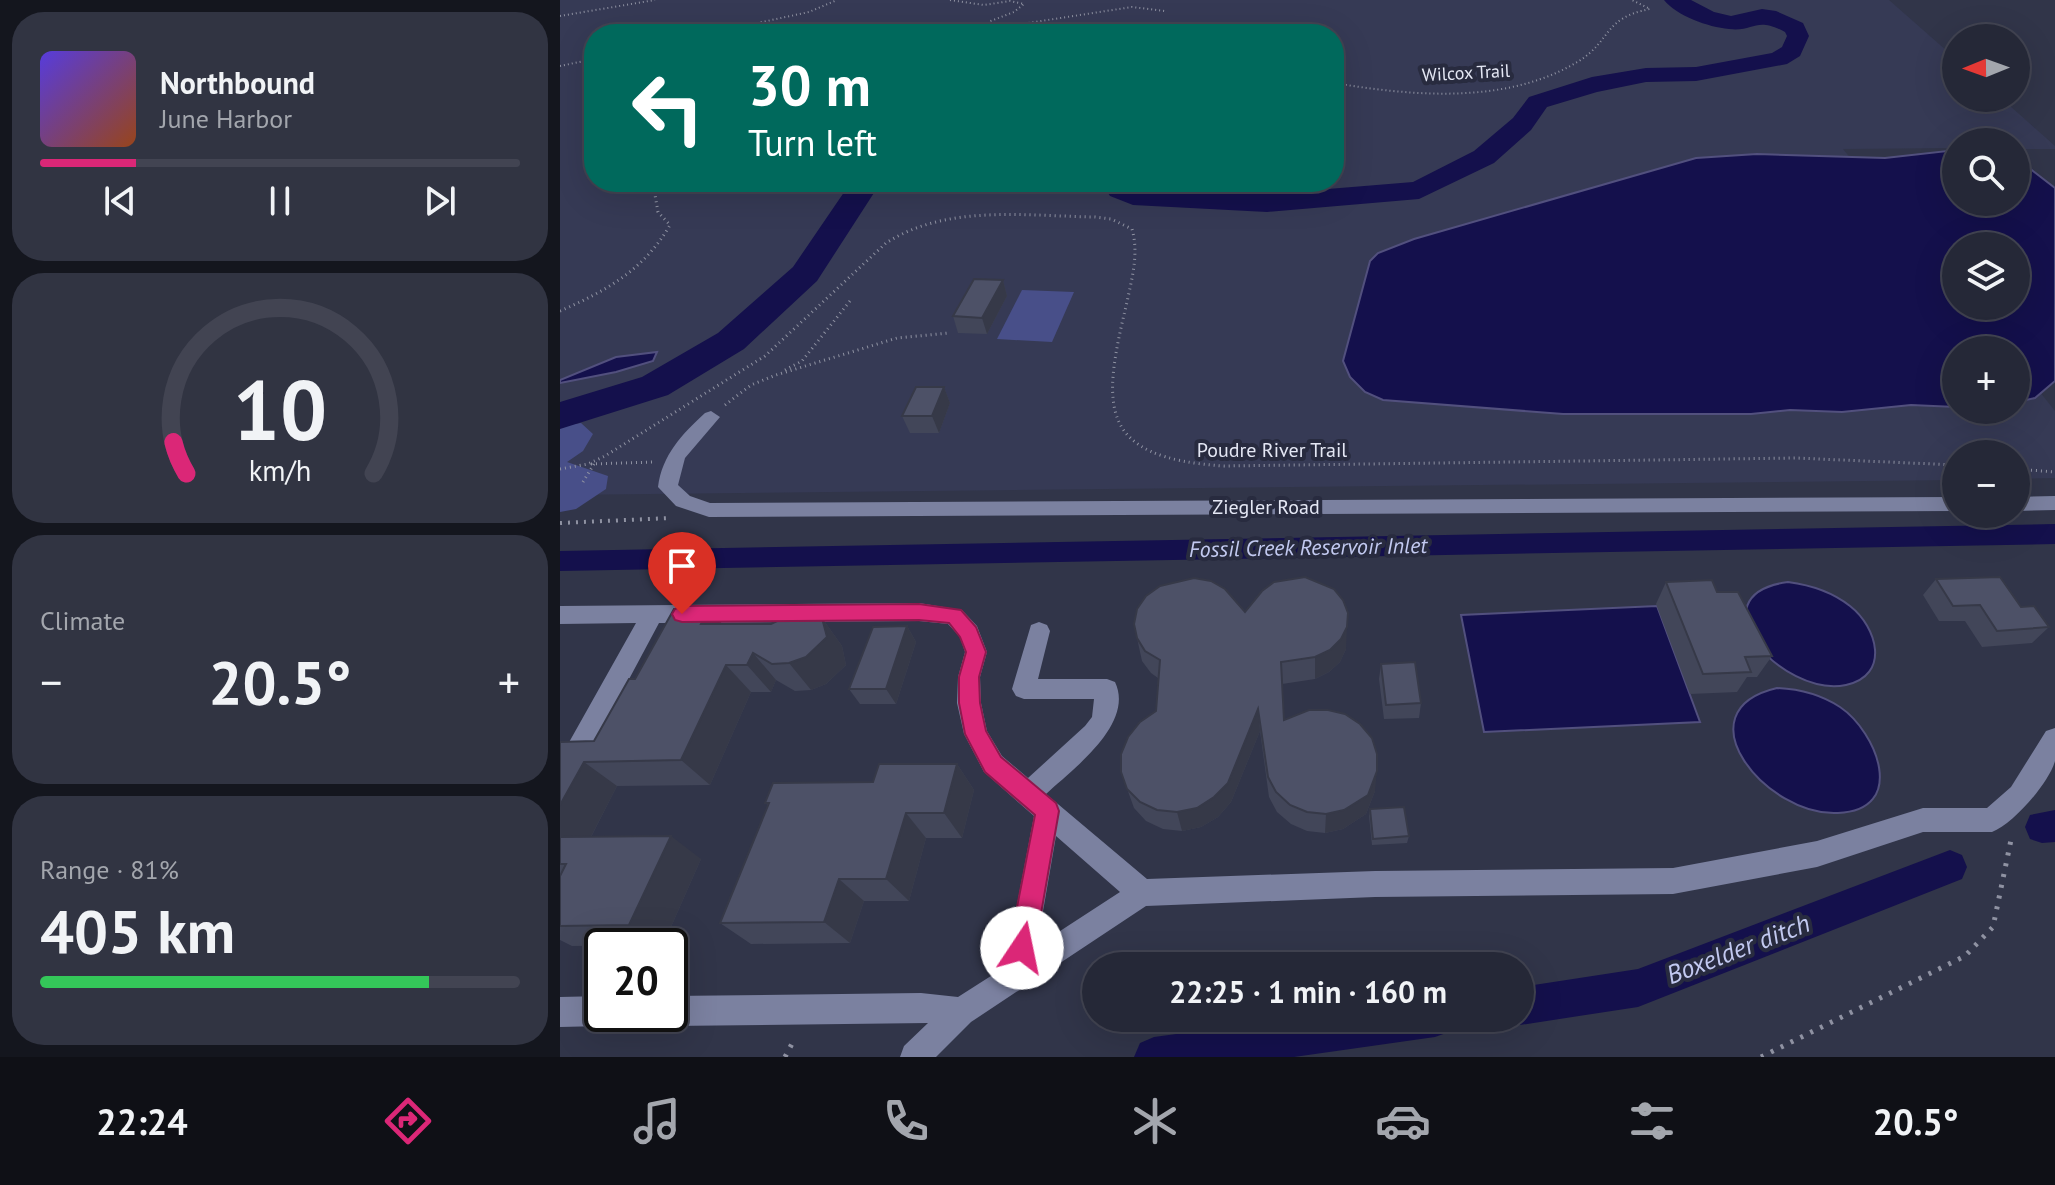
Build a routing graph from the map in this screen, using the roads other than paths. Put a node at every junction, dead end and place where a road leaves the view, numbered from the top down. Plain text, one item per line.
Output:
1 (711, 417) road end
2 (2055, 503) edge
3 (1942, 504) edge
4 (2030, 504) edge
5 (560, 615) edge
6 (652, 615) junction
7 (1039, 631) dead end
8 (2055, 739) edge
9 (572, 761) edge
10 (1038, 803) junction
11 (1142, 893) junction
12 (1017, 976) junction
13 (584, 1011) edge
14 (688, 1011) edge
15 (560, 1012) edge
16 (961, 1012) junction
17 (915, 1057) edge

1 - 3 street, Ziegler Road
2 - 4 street
5 - 6 street
6 - 9 street
6 - 10 street
7 - 10 street
8 - 11 street
10 - 11 street
10 - 12 street
11 - 12 street
12 - 16 street
13 - 15 street
14 - 16 street
16 - 17 street

